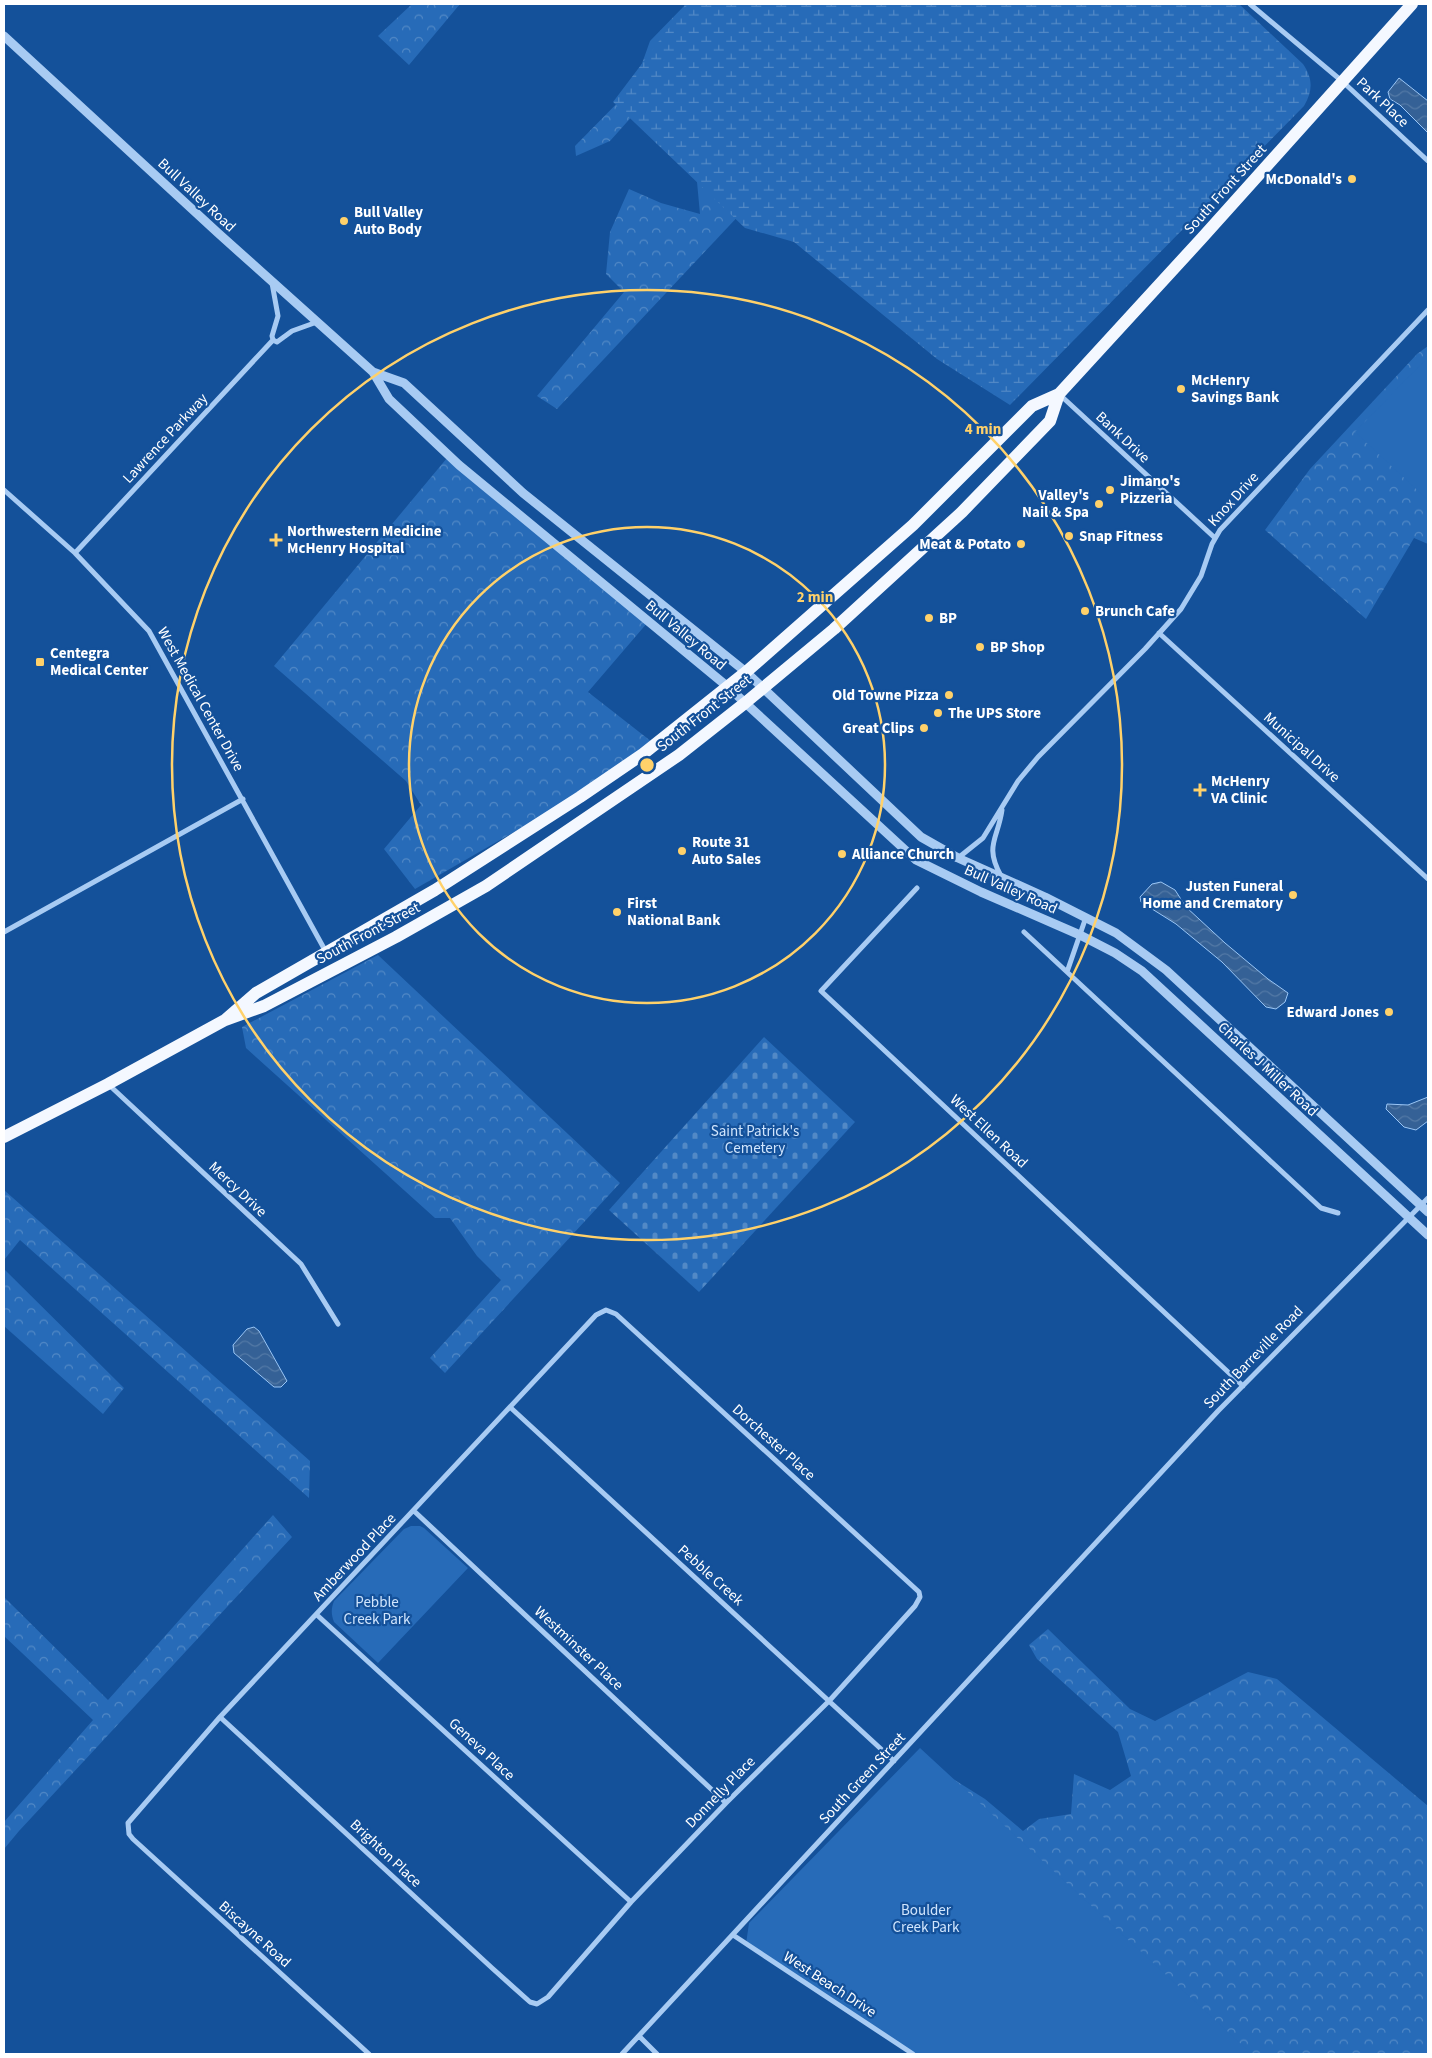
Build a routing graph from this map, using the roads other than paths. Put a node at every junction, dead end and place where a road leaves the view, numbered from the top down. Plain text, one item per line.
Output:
1 (1250, 4) edge
2 (1412, 4) edge
3 (4, 36) edge
4 (1342, 82) junction
5 (1428, 161) edge
6 (271, 280) junction
7 (1428, 310) edge
8 (318, 322) junction
9 (273, 340) junction
10 (374, 372) junction
11 (1059, 394) junction
12 (4, 490) edge
13 (1215, 538) junction
14 (75, 553) junction
15 (1159, 633) junction
16 (746, 672) junction
17 (728, 687) junction
18 (764, 687) junction
19 (746, 703) junction
20 (243, 799) junction
21 (1002, 810) junction
22 (958, 858) junction
23 (1002, 878) junction
24 (1428, 879) edge
25 (918, 888) dead end
26 (1086, 917) junction
27 (4, 932) edge
28 (1024, 932) dead end
29 (1080, 935) junction
30 (326, 952) junction
31 (1067, 972) junction
32 (224, 1020) junction
33 (108, 1084) junction
34 (4, 1137) edge
35 (1428, 1198) edge
36 (1421, 1205) junction
37 (1428, 1212) edge
38 (1338, 1213) dead end
39 (1409, 1218) junction
40 (1428, 1235) edge
41 (606, 1310) joint
42 (338, 1324) dead end
43 (1243, 1386) junction
44 (511, 1408) junction
45 (414, 1511) junction
46 (1119, 1518) joint
47 (920, 1597) joint
48 (317, 1615) junction
49 (830, 1700) junction
50 (220, 1716) junction
51 (894, 1761) junction
52 (726, 1803) junction
53 (128, 1828) joint
54 (631, 1902) junction
55 (733, 1935) junction
56 (537, 2004) joint
57 (639, 2036) junction
58 (369, 2054) edge
59 (622, 2054) edge
60 (657, 2054) edge
61 (913, 2054) edge

1 - 4 street, Park Place
2 - 4 main road, South Front Street
3 - 6 street, Bull Valley Road
4 - 5 street, Park Place
4 - 11 main road, South Front Street
6 - 8 street, Bull Valley Road
6 - 9 street
7 - 13 street, Knox Drive
8 - 9 street, Lawrence Parkway
8 - 10 street, Bull Valley Road
9 - 14 street, Lawrence Parkway
10 - 16 street, Bull Valley Road
10 - 17 street, Bull Valley Road
11 - 13 street, Bank Drive
11 - 16 main road, South Front Street
11 - 18 main road, South Front Street
12 - 14 street, West Medical Center Drive
13 - 15 street, Knox Drive
14 - 20 street, West Medical Center Drive
15 - 21 street, Knox Drive
15 - 24 street, Municipal Drive
16 - 17 main road, South Front Street
16 - 18 street, Bull Valley Road
17 - 19 street, Bull Valley Road
17 - 30 main road, South Front Street
18 - 19 main road, South Front Street
18 - 22 street, Bull Valley Road
19 - 29 street, Bull Valley Road
19 - 32 main road, South Front Street
20 - 27 street
20 - 30 street, West Medical Center Drive
21 - 22 street, Knox Drive
21 - 23 street, Knox Drive
22 - 23 street, Bull Valley Road
23 - 26 street, Bull Valley Road
25 - 43 street, West Ellen Road
26 - 29 street
26 - 36 street, Bull Valley Road
28 - 31 street
29 - 31 street
29 - 39 street, Charles J Miller Road
30 - 32 main road, South Front Street
31 - 38 street
32 - 33 main road, South Front Street
33 - 34 main road, South Front Street
33 - 42 street, Mercy Drive
35 - 36 street
36 - 37 street
36 - 39 street
39 - 40 street, Charles J Miller Road
39 - 43 street, South Barreville Road
41 - 44 street, Amberwood Place
41 - 47 street, Dorchester Place
43 - 46 street, South Barreville Road
44 - 45 street, Amberwood Place
44 - 49 street, Pebble Creek
45 - 48 street, Amberwood Place
45 - 52 street, Westminster Place
46 - 51 street, South Green Street
47 - 49 street, Donnelly Place
48 - 50 street, Amberwood Place
48 - 54 street, Geneva Place
49 - 51 street, Pebble Creek
49 - 52 street, Donnelly Place
50 - 53 street, Amberwood Place
50 - 56 street, Brighton Place
51 - 55 street, South Green Street
52 - 54 street, Donnelly Place
53 - 58 street, Biscayne Road
54 - 56 street, Donnelly Place
55 - 57 street, South Green Street
55 - 61 street, West Beach Drive
57 - 59 street, South Green Street
57 - 60 street

